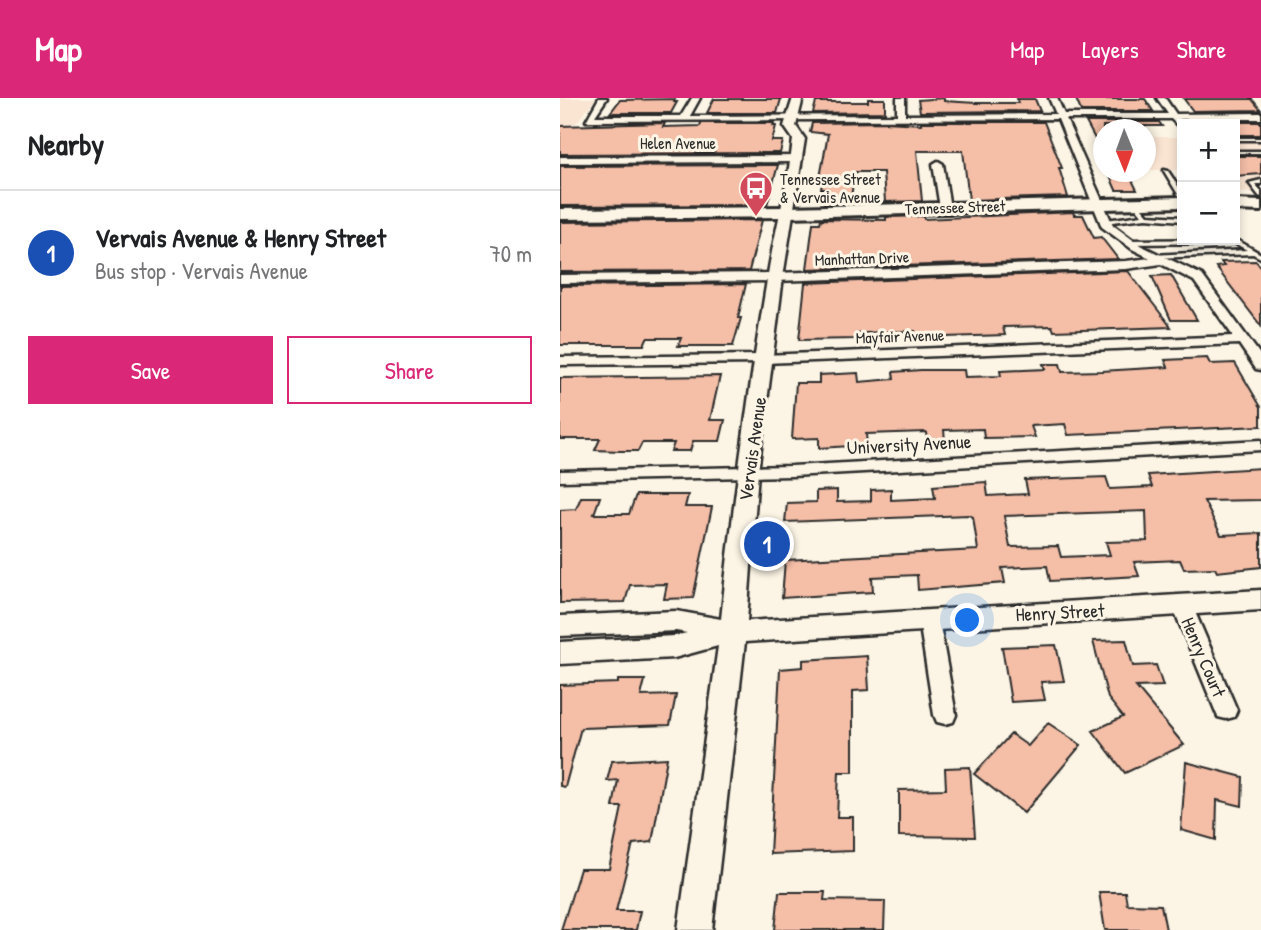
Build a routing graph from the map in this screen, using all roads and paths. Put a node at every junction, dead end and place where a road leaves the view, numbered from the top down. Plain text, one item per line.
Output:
1 (603, 98) edge
2 (696, 98) edge
3 (798, 98) edge
4 (901, 98) edge
5 (1053, 98) edge
6 (1161, 98) edge
7 (1261, 116) edge
8 (1061, 117) junction
9 (1174, 117) junction
10 (901, 118) junction
11 (683, 120) junction
12 (792, 120) junction
13 (1177, 122) edge
14 (1240, 139) edge
15 (1261, 139) edge
16 (1240, 152) edge
17 (1261, 152) edge
18 (797, 159) junction
19 (560, 160) edge
20 (938, 164) dead end
21 (1166, 171) dead end
22 (1261, 183) edge
23 (1177, 184) edge
24 (1261, 197) edge
25 (1240, 198) edge
26 (1135, 202) junction
27 (1177, 202) edge
28 (1097, 203) junction
29 (1240, 205) edge
30 (1261, 206) edge
31 (945, 208) junction
32 (788, 212) junction
33 (560, 214) edge
34 (1146, 216) junction
35 (1177, 219) edge
36 (1106, 222) junction
37 (1127, 242) junction
38 (1261, 251) edge
39 (1250, 252) junction
40 (1261, 256) edge
41 (1160, 258) junction
42 (775, 277) junction
43 (560, 279) edge
44 (1242, 340) junction
45 (764, 359) junction
46 (560, 362) edge
47 (1261, 366) edge
48 (1261, 446) edge
49 (747, 472) junction
50 (560, 476) edge
51 (1261, 600) edge
52 (1182, 604) junction
53 (929, 620) junction
54 (560, 626) edge
55 (733, 632) junction
56 (560, 653) edge
57 (1226, 710) dead end
58 (944, 715) dead end
59 (695, 930) edge

1 - 11 street
2 - 11 street
3 - 12 street, Vervais Avenue
4 - 10 street
5 - 8 street
6 - 9 street
7 - 9 street
8 - 9 street
8 - 10 street
8 - 28 street
9 - 13 street
10 - 12 street
11 - 12 street
12 - 18 street, Vervais Avenue
14 - 15 lane
16 - 17 lane
18 - 19 street, Helen Avenue
18 - 32 street, Vervais Avenue
20 - 31 street
21 - 23 lane
22 - 24 lane
24 - 25 main road
26 - 27 main road, Tennessee Street
26 - 28 main road, Tennessee Street
26 - 34 lane
28 - 31 main road, Tennessee Street
28 - 36 street
29 - 30 main road
31 - 32 main road, Tennessee Street
32 - 33 main road, Tennessee Street
32 - 42 street, Vervais Avenue
34 - 35 lane
34 - 36 lane
36 - 37 street
37 - 39 lane
37 - 41 street
38 - 39 lane
39 - 40 lane
39 - 41 lane
41 - 42 street, Manhattan Drive
41 - 44 street
42 - 43 street, Manhattan Drive
42 - 45 street, Vervais Avenue
44 - 45 street, Mayfair Avenue
44 - 47 street
45 - 46 street, Mayfair Avenue
45 - 49 street, Vervais Avenue
48 - 49 street, University Avenue
49 - 50 street, University Avenue
49 - 55 street, Vervais Avenue
51 - 52 street, Henry Street
52 - 53 street, Henry Street
52 - 57 street, Henry Court
53 - 55 street, Henry Street
53 - 58 street
54 - 55 street, Henry Street
55 - 56 street, Henry Street
55 - 59 street, Vervais Avenue

